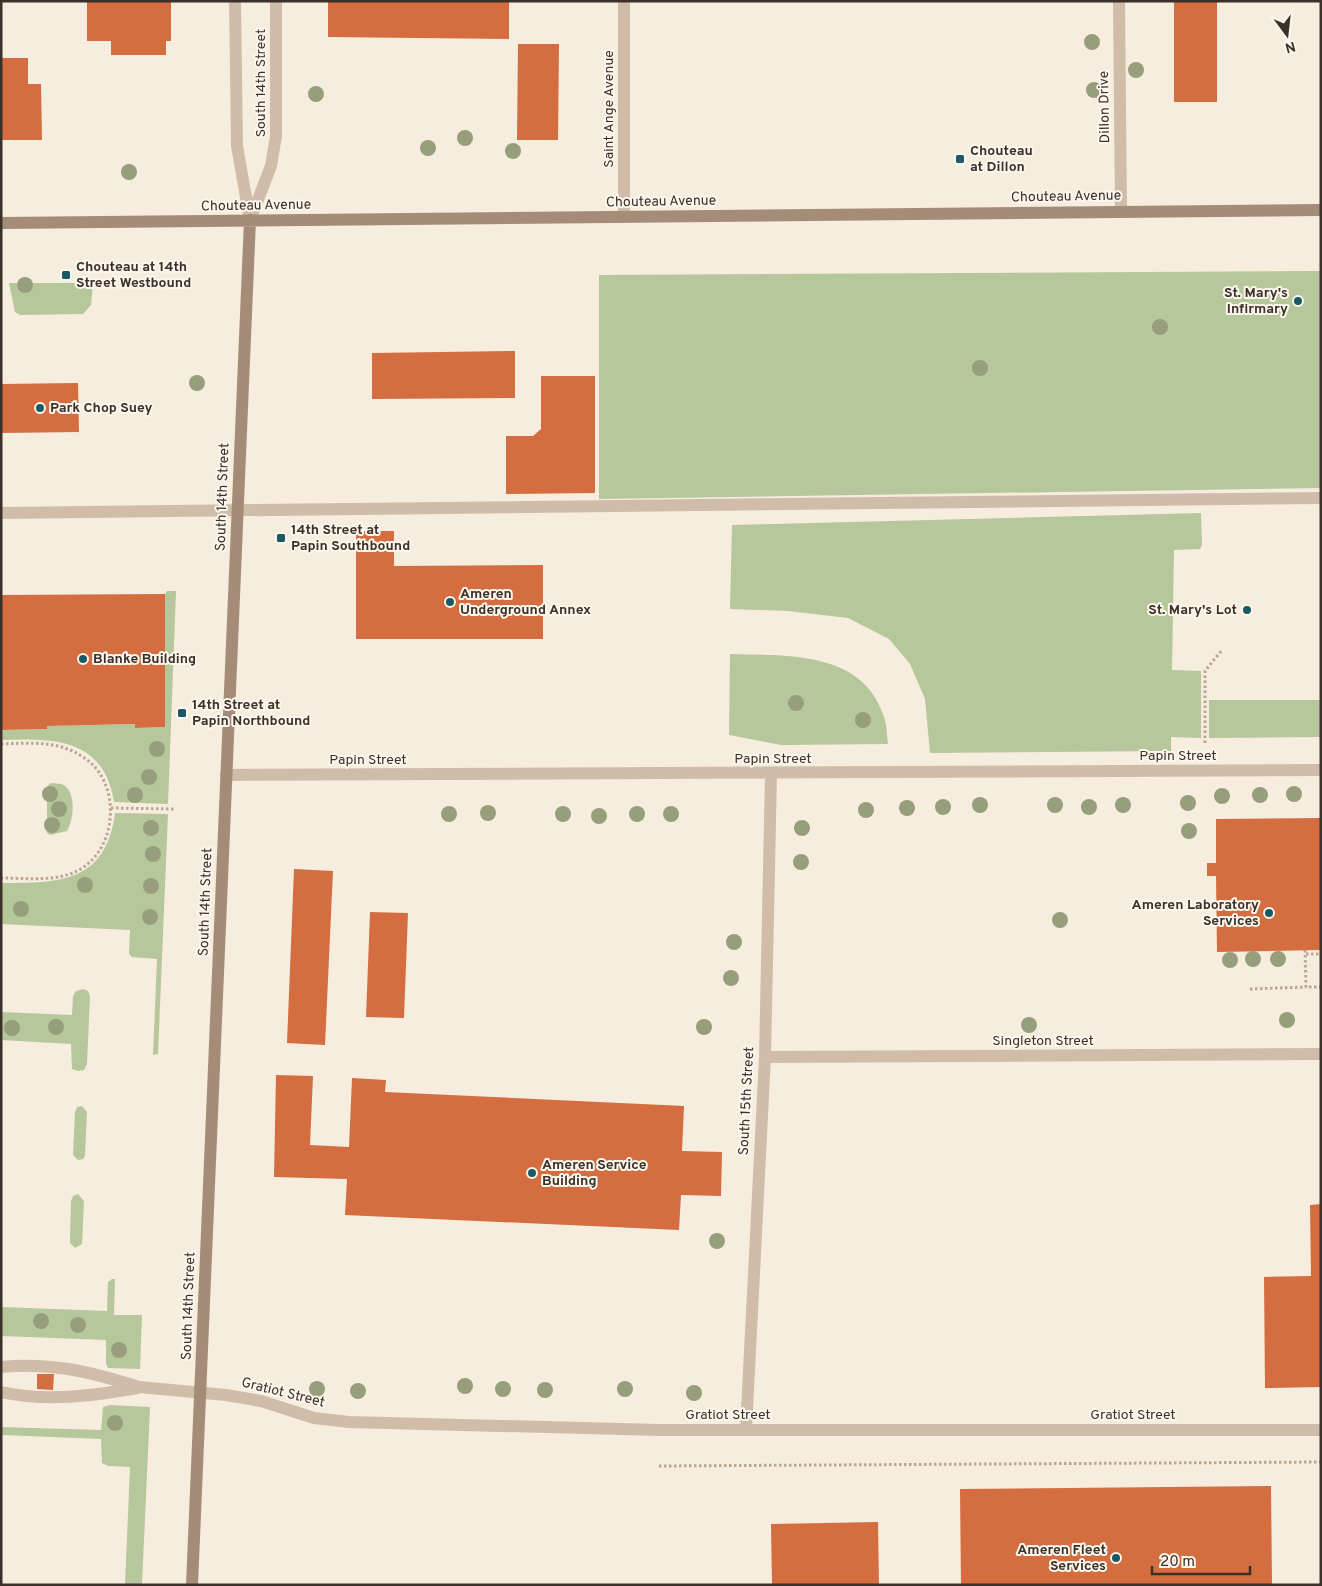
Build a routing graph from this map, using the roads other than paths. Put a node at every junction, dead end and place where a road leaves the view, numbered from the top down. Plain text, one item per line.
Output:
1 (236, 1) edge
2 (276, 1) edge
3 (624, 1) edge
4 (1119, 1) edge
5 (1321, 210) edge
6 (1121, 212) junction
7 (624, 218) junction
8 (250, 220) junction
9 (1, 223) edge
10 (1321, 498) edge
11 (237, 511) junction
12 (1, 512) edge
13 (1321, 770) edge
14 (771, 774) junction
15 (226, 775) junction
16 (1321, 1054) edge
17 (765, 1057) junction
18 (1, 1367) edge
19 (139, 1387) junction
20 (1, 1392) edge
21 (746, 1430) junction
22 (1321, 1430) edge
23 (192, 1585) edge

1 - 8 street, South 14th Street
2 - 8 street, South 14th Street
3 - 7 street, Saint Ange Avenue
4 - 6 street, Dillon Drive
5 - 6 main road, Chouteau Avenue
6 - 7 main road, Chouteau Avenue
7 - 8 main road, Chouteau Avenue
8 - 9 main road, Chouteau Avenue
8 - 11 main road, South 14th Street
10 - 11 street
11 - 12 street
11 - 15 main road, South 14th Street
13 - 14 street, Papin Street
14 - 15 street, Papin Street
14 - 17 street, South 15th Street
15 - 23 main road, South 14th Street
16 - 17 street, Singleton Street
17 - 21 street, South 15th Street
18 - 19 street, Gratiot Street
19 - 20 street, Gratiot Street
19 - 21 street, Gratiot Street
21 - 22 street, Gratiot Street

